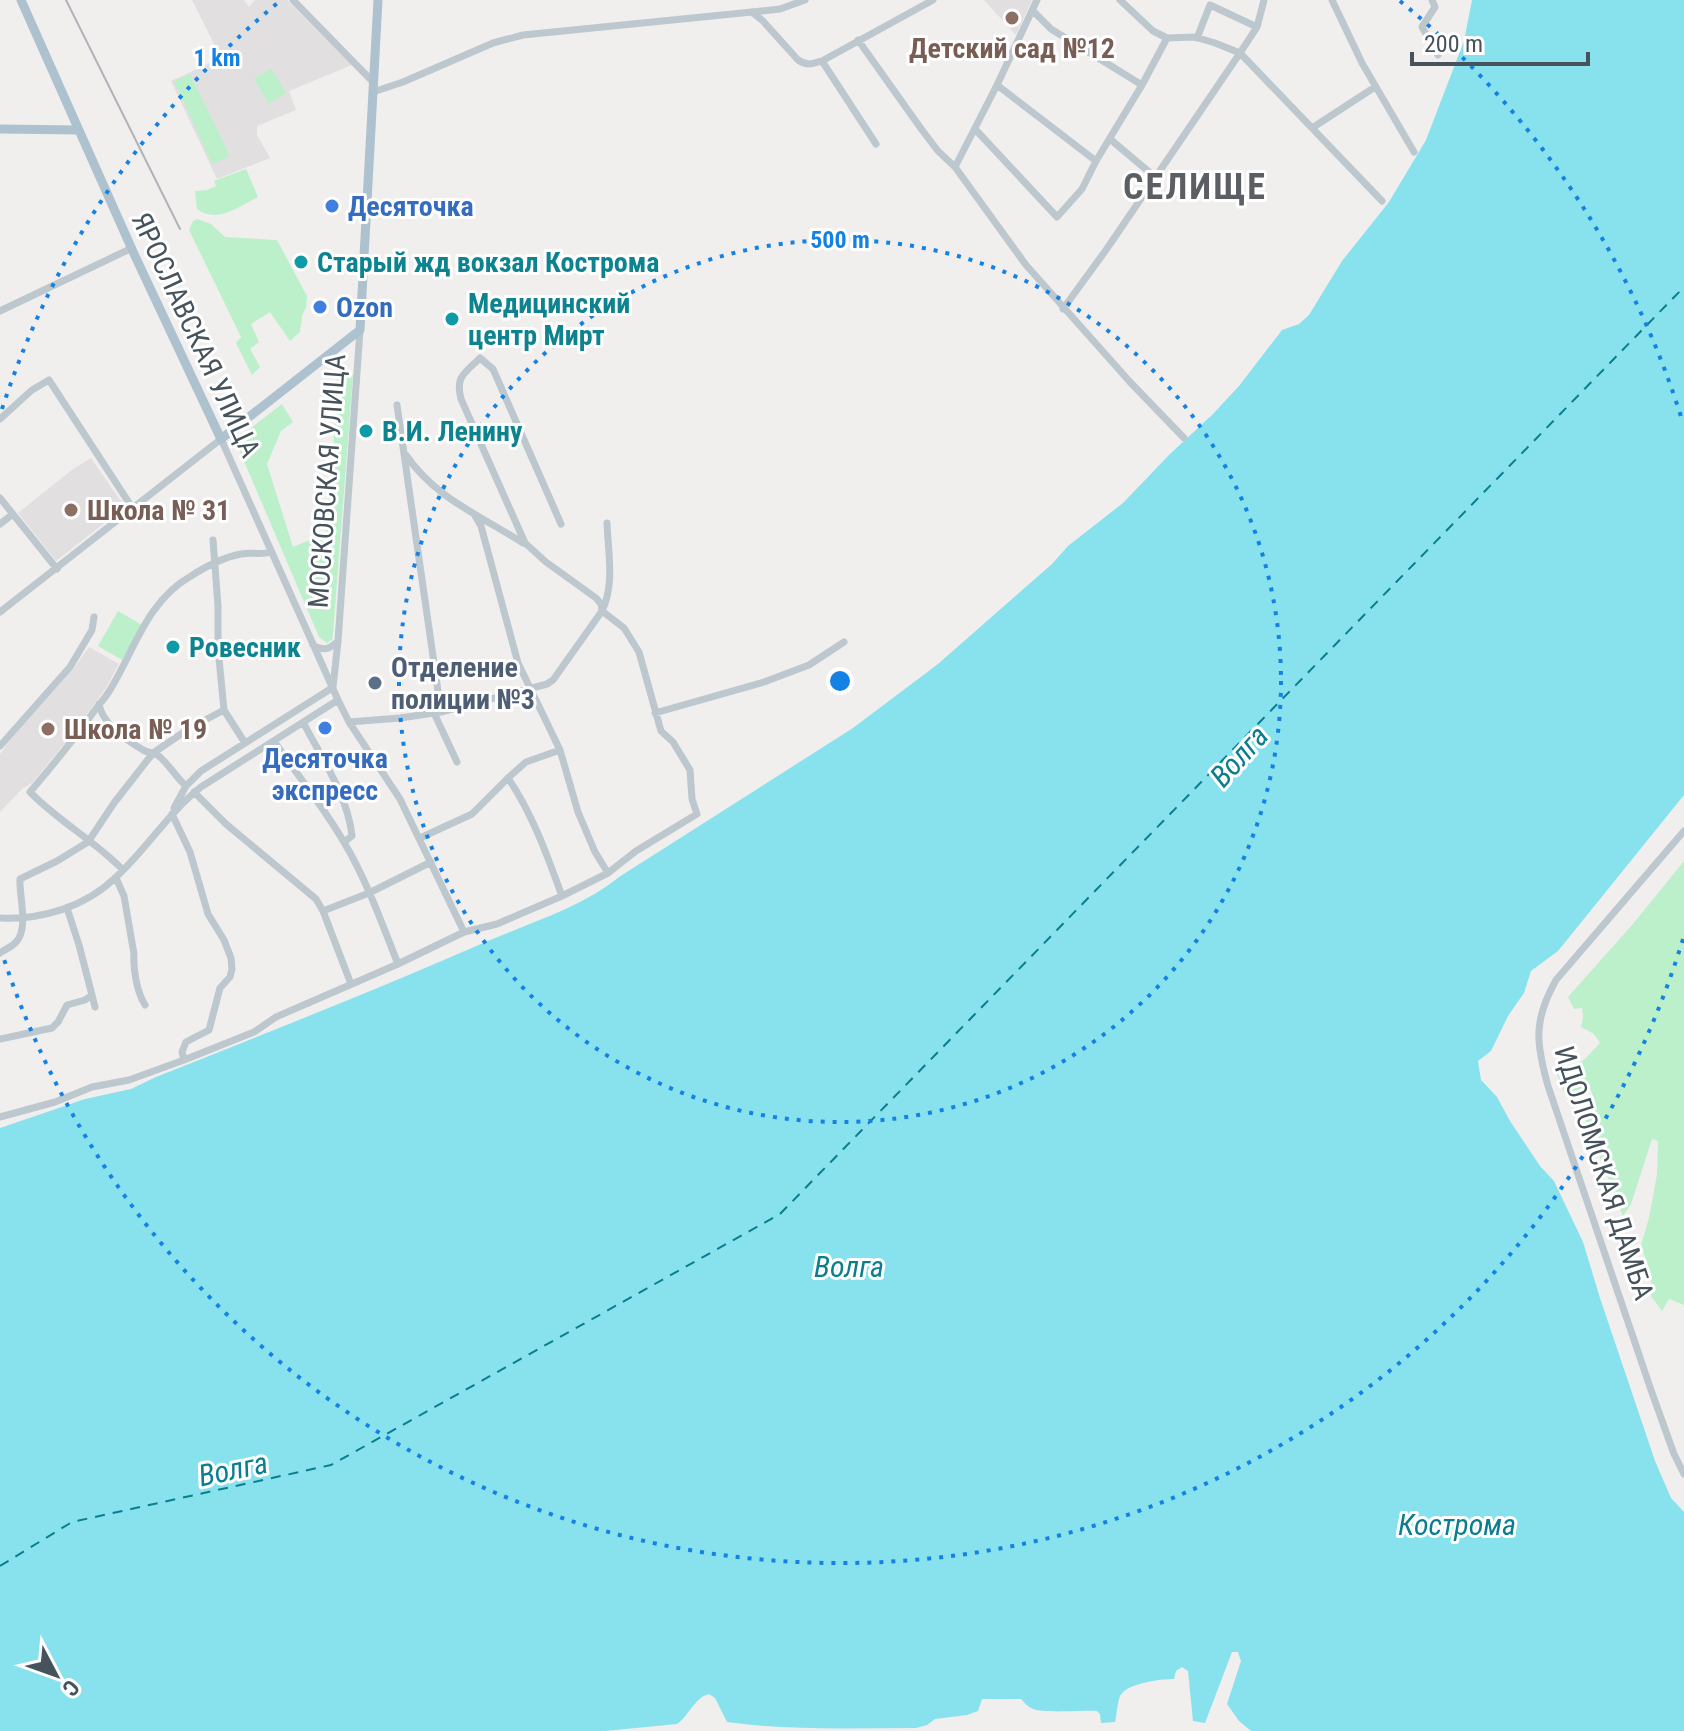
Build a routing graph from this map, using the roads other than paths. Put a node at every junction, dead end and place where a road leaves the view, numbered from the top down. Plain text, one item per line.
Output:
1 (21, 0) edge
2 (293, 0) edge
3 (378, 0) edge
4 (805, 0) edge
5 (933, 0) edge
6 (1037, 0) edge
7 (1120, 0) edge
8 (1264, 0) edge
9 (1332, 0) edge
10 (1432, 0) edge
11 (1206, 2) edge
12 (1033, 11) junction
13 (752, 12) junction
14 (1257, 27) junction
15 (1167, 38) junction
16 (1197, 38) junction
17 (858, 40) junction
18 (1240, 53) junction
19 (1438, 55) dead end
20 (822, 61) junction
21 (997, 85) junction
22 (1142, 85) junction
23 (373, 87) junction
24 (1375, 87) junction
25 (1312, 128) junction
26 (0, 129) edge
27 (975, 129) junction
28 (78, 130) junction
29 (1110, 139) junction
30 (876, 144) dead end
31 (1414, 152) dead end
32 (1096, 161) junction
33 (955, 167) junction
34 (1155, 177) junction
35 (1382, 201) dead end
36 (132, 248) junction
37 (1063, 309) junction
38 (0, 311) edge
39 (360, 330) junction
40 (397, 405) dead end
41 (0, 419) edge
42 (1184, 438) dead end
43 (221, 439) junction
44 (405, 454) junction
45 (0, 498) edge
46 (133, 509) junction
47 (13, 514) junction
48 (474, 514) junction
49 (607, 523) dead end
50 (0, 524) edge
51 (561, 524) dead end
52 (213, 540) dead end
53 (525, 543) junction
54 (271, 552) junction
55 (215, 564) junction
56 (57, 569) junction
57 (602, 611) junction
58 (0, 612) edge
59 (94, 617) dead end
60 (338, 641) junction
61 (844, 642) dead end
62 (313, 645) junction
63 (332, 688) junction
64 (531, 689) junction
65 (338, 700) junction
66 (99, 704) junction
67 (224, 710) junction
68 (437, 712) junction
69 (655, 713) junction
70 (303, 722) junction
71 (349, 722) junction
72 (274, 741) junction
73 (245, 743) junction
74 (0, 746) edge
75 (560, 750) junction
76 (153, 753) junction
77 (457, 762) dead end
78 (508, 778) junction
79 (186, 786) junction
80 (194, 792) junction
81 (172, 814) junction
82 (1684, 831) edge
83 (420, 838) junction
84 (88, 842) junction
85 (344, 842) junction
86 (431, 862) junction
87 (123, 870) junction
88 (608, 873) junction
89 (116, 878) junction
90 (369, 893) junction
91 (562, 896) junction
92 (67, 908) junction
93 (323, 911) junction
94 (0, 918) edge
95 (22, 918) junction
96 (464, 932) junction
97 (0, 953) edge
98 (398, 964) junction
99 (351, 984) junction
100 (92, 995) junction
101 (145, 1005) dead end
102 (95, 1007) dead end
103 (0, 1039) edge
104 (184, 1060) junction
105 (0, 1117) edge
106 (1684, 1474) edge

1 - 28 main road, ЯРОСЛАВСКАЯ УЛИЦА
2 - 23 street
3 - 23 main road, МОСКОВСКАЯ УЛИЦА
4 - 13 street
5 - 17 street
6 - 12 street
7 - 15 street
8 - 14 street
9 - 24 street
10 - 19 street
11 - 14 street
11 - 16 street
12 - 21 street
12 - 22 street
13 - 20 street
13 - 23 street
14 - 18 street
15 - 16 street
15 - 22 street
16 - 18 street
17 - 20 street
17 - 33 street
18 - 25 street
18 - 34 street
20 - 30 street
21 - 27 street
21 - 32 street
22 - 29 street
23 - 39 main road, МОСКОВСКАЯ УЛИЦА
24 - 25 street
24 - 31 street
25 - 35 street
26 - 28 main road
27 - 32 street
27 - 33 street
28 - 36 main road, ЯРОСЛАВСКАЯ УЛИЦА
29 - 32 street
29 - 34 street
33 - 37 street
34 - 37 street
36 - 38 street
36 - 43 main road, ЯРОСЛАВСКАЯ УЛИЦА
37 - 42 street
39 - 43 main road
39 - 60 street, МОСКОВСКАЯ УЛИЦА
40 - 44 street
41 - 46 street
43 - 46 street
43 - 54 street, ЯРОСЛАВСКАЯ УЛИЦА
44 - 48 street
44 - 68 street
45 - 47 street
46 - 56 street
47 - 50 street
47 - 56 street
48 - 53 street
48 - 64 street
49 - 57 street
51 - 53 street
52 - 55 street
53 - 57 street
54 - 55 street
54 - 62 street, ЯРОСЛАВСКАЯ УЛИЦА
55 - 66 street
55 - 67 street
56 - 58 street
57 - 64 street
57 - 69 street
59 - 74 street
60 - 62 street
60 - 63 street, МОСКОВСКАЯ УЛИЦА
61 - 69 street
62 - 63 street, ЯРОСЛАВСКАЯ УЛИЦА
63 - 65 street
63 - 73 street
64 - 68 street
64 - 75 street
65 - 70 street
65 - 71 street
66 - 76 street
66 - 84 street
67 - 73 street
67 - 76 street
68 - 71 street
68 - 77 street
69 - 88 street
70 - 72 street
70 - 85 street
71 - 83 street
72 - 80 street
72 - 85 street
73 - 79 street
75 - 78 street
75 - 88 street
76 - 79 street
76 - 84 street
78 - 83 street
78 - 91 street
79 - 81 street
80 - 81 street
80 - 93 street
81 - 87 street
81 - 104 street
82 - 106 street, ИДОЛОМСКАЯ ДАМБА
83 - 86 street
84 - 87 street
84 - 95 street
85 - 90 street
86 - 90 street
86 - 96 street
87 - 89 street
88 - 91 street
89 - 92 street
89 - 101 street
90 - 93 street
90 - 98 street
91 - 96 street
92 - 95 street
92 - 100 street
93 - 99 street
94 - 95 street
95 - 97 street
96 - 98 street
98 - 99 street
99 - 104 street
100 - 102 street
100 - 103 street
104 - 105 street

